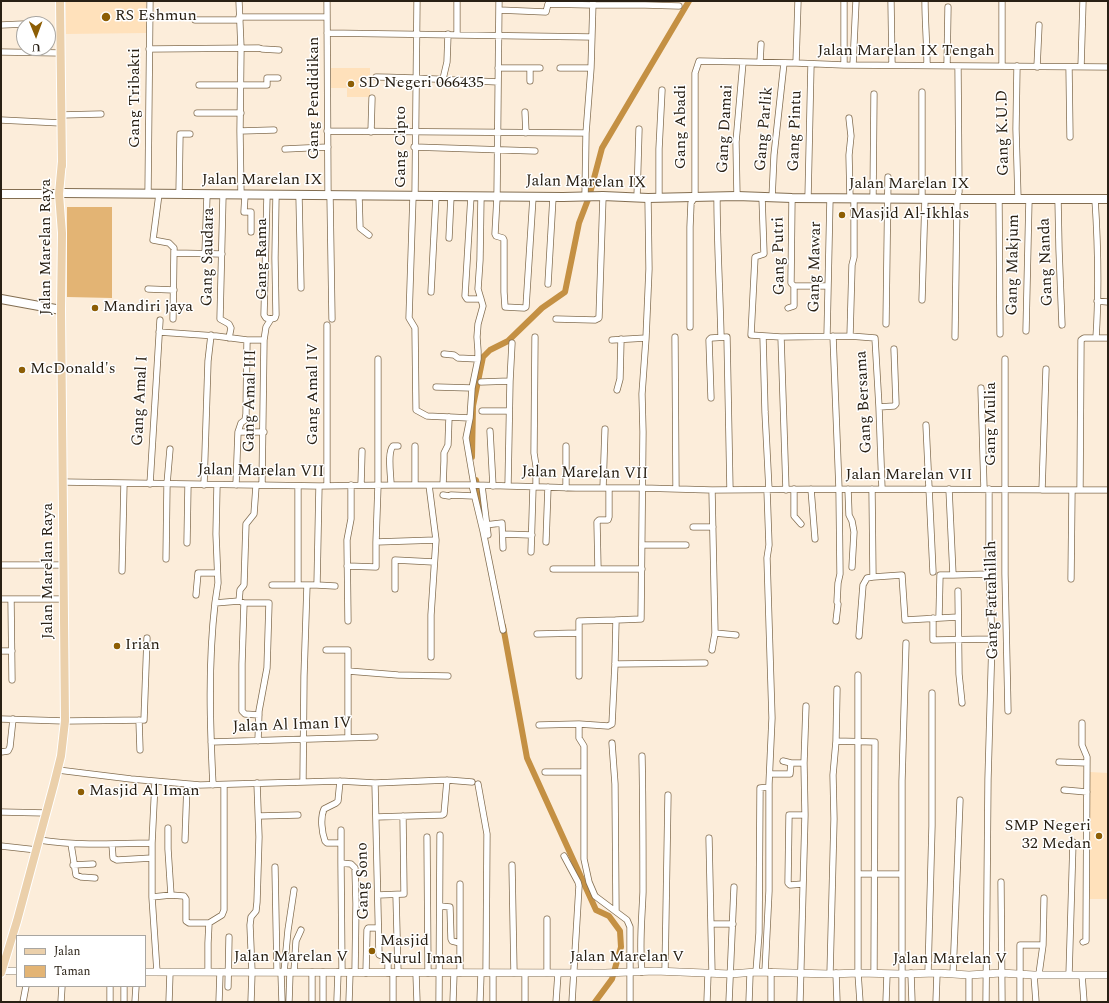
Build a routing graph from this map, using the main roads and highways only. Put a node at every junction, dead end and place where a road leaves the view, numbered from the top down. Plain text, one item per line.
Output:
1 (60, 1) edge
2 (1, 194) edge
3 (61, 194) junction
4 (1108, 199) edge
5 (1, 299) edge
6 (61, 310) junction
7 (1, 971) edge

1 - 3 main road, Jalan Marelan Raya
2 - 3 main road, Jalan Marelan IX
3 - 4 main road, Jalan Marelan IX
3 - 6 main road, Jalan Marelan Raya
5 - 6 main road
6 - 7 main road, Jalan Marelan Raya

